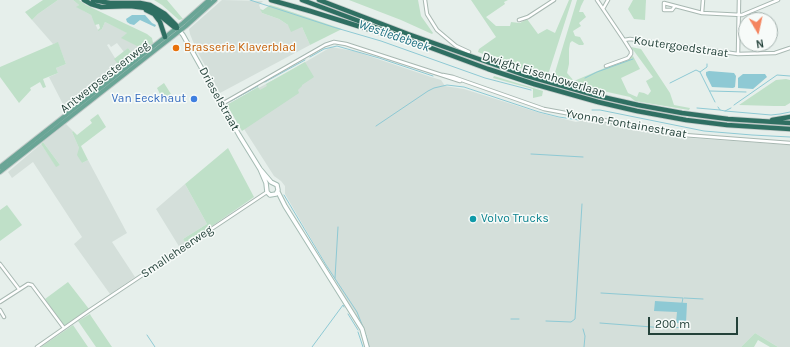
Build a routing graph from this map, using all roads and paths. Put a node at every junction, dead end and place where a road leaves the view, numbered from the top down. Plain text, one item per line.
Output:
1 (84, 0) edge
2 (93, 0) edge
3 (209, 0) edge
4 (215, 0) edge
5 (271, 0) edge
6 (302, 0) edge
7 (319, 0) edge
8 (425, 0) edge
9 (554, 0) edge
10 (597, 0) edge
11 (608, 0) edge
12 (703, 0) edge
13 (739, 0) edge
14 (776, 0) edge
15 (139, 6) junction
16 (674, 6) dead end
17 (604, 9) junction
18 (739, 12) edge
19 (749, 12) edge
20 (702, 13) junction
21 (738, 14) edge
22 (519, 20) dead end
23 (178, 29) junction
24 (165, 37) junction
25 (624, 40) junction
26 (414, 42) junction
27 (790, 48) edge
28 (469, 52) dead end
29 (738, 54) joint
30 (606, 66) dead end
31 (122, 73) junction
32 (221, 104) junction
33 (70, 114) junction
34 (790, 117) edge
35 (759, 121) junction
36 (790, 123) edge
37 (790, 129) edge
38 (790, 143) edge
39 (2, 167) edge
40 (260, 170) junction
41 (0, 172) edge
42 (271, 182) junction
43 (266, 186) junction
44 (267, 192) junction
45 (278, 192) junction
46 (272, 195) junction
47 (285, 206) junction
48 (0, 264) edge
49 (19, 289) junction
50 (0, 302) edge
51 (0, 310) edge
52 (4, 317) dead end
53 (64, 328) junction
54 (37, 347) edge
55 (367, 347) edge

1 - 15 highway
2 - 23 highway
3 - 23 main road, Antwerpsesteenweg
4 - 23 main road, Antwerpsesteenweg
5 - 26 highway
6 - 26 highway, Dwight Eisenhowerlaan
7 - 35 highway, Dwight Eisenhowerlaan
8 - 28 street
9 - 22 street
10 - 17 street
11 - 17 street
12 - 20 street
13 - 18 street, Koutergoedstraat
14 - 19 street
15 - 23 highway
15 - 24 highway
16 - 20 street
17 - 25 street
20 - 21 street
23 - 24 main road, Antwerpsesteenweg
23 - 31 main road, Antwerpsesteenweg
23 - 32 street, Drieselstraat
24 - 31 main road, Antwerpsesteenweg
25 - 29 street, Koutergoedstraat
25 - 30 street
26 - 37 highway, Dwight Eisenhowerlaan
27 - 29 street, Koutergoedstraat
31 - 33 main road, Antwerpsesteenweg
32 - 38 street, Yvonne Fontainestraat
32 - 40 street, Drieselstraat
33 - 39 main road, Antwerpsesteenweg
33 - 39 main road, Antwerpsesteenweg
34 - 35 highway
35 - 36 highway, Dwight Eisenhowerlaan
39 - 41 main road
40 - 42 street, Drieselstraat
40 - 43 street, Drieselstraat
42 - 43 street
42 - 45 street, Drieselstraat
43 - 44 street, Drieselstraat
44 - 46 street, Drieselstraat
44 - 53 street, Smalleheerweg
45 - 46 street
45 - 47 street, Drieselstraat
46 - 47 street, Drieselstraat
47 - 55 street, Drieselstraat
48 - 49 street
49 - 50 street
49 - 53 street
51 - 52 street
53 - 54 street, Smalleheerweg

